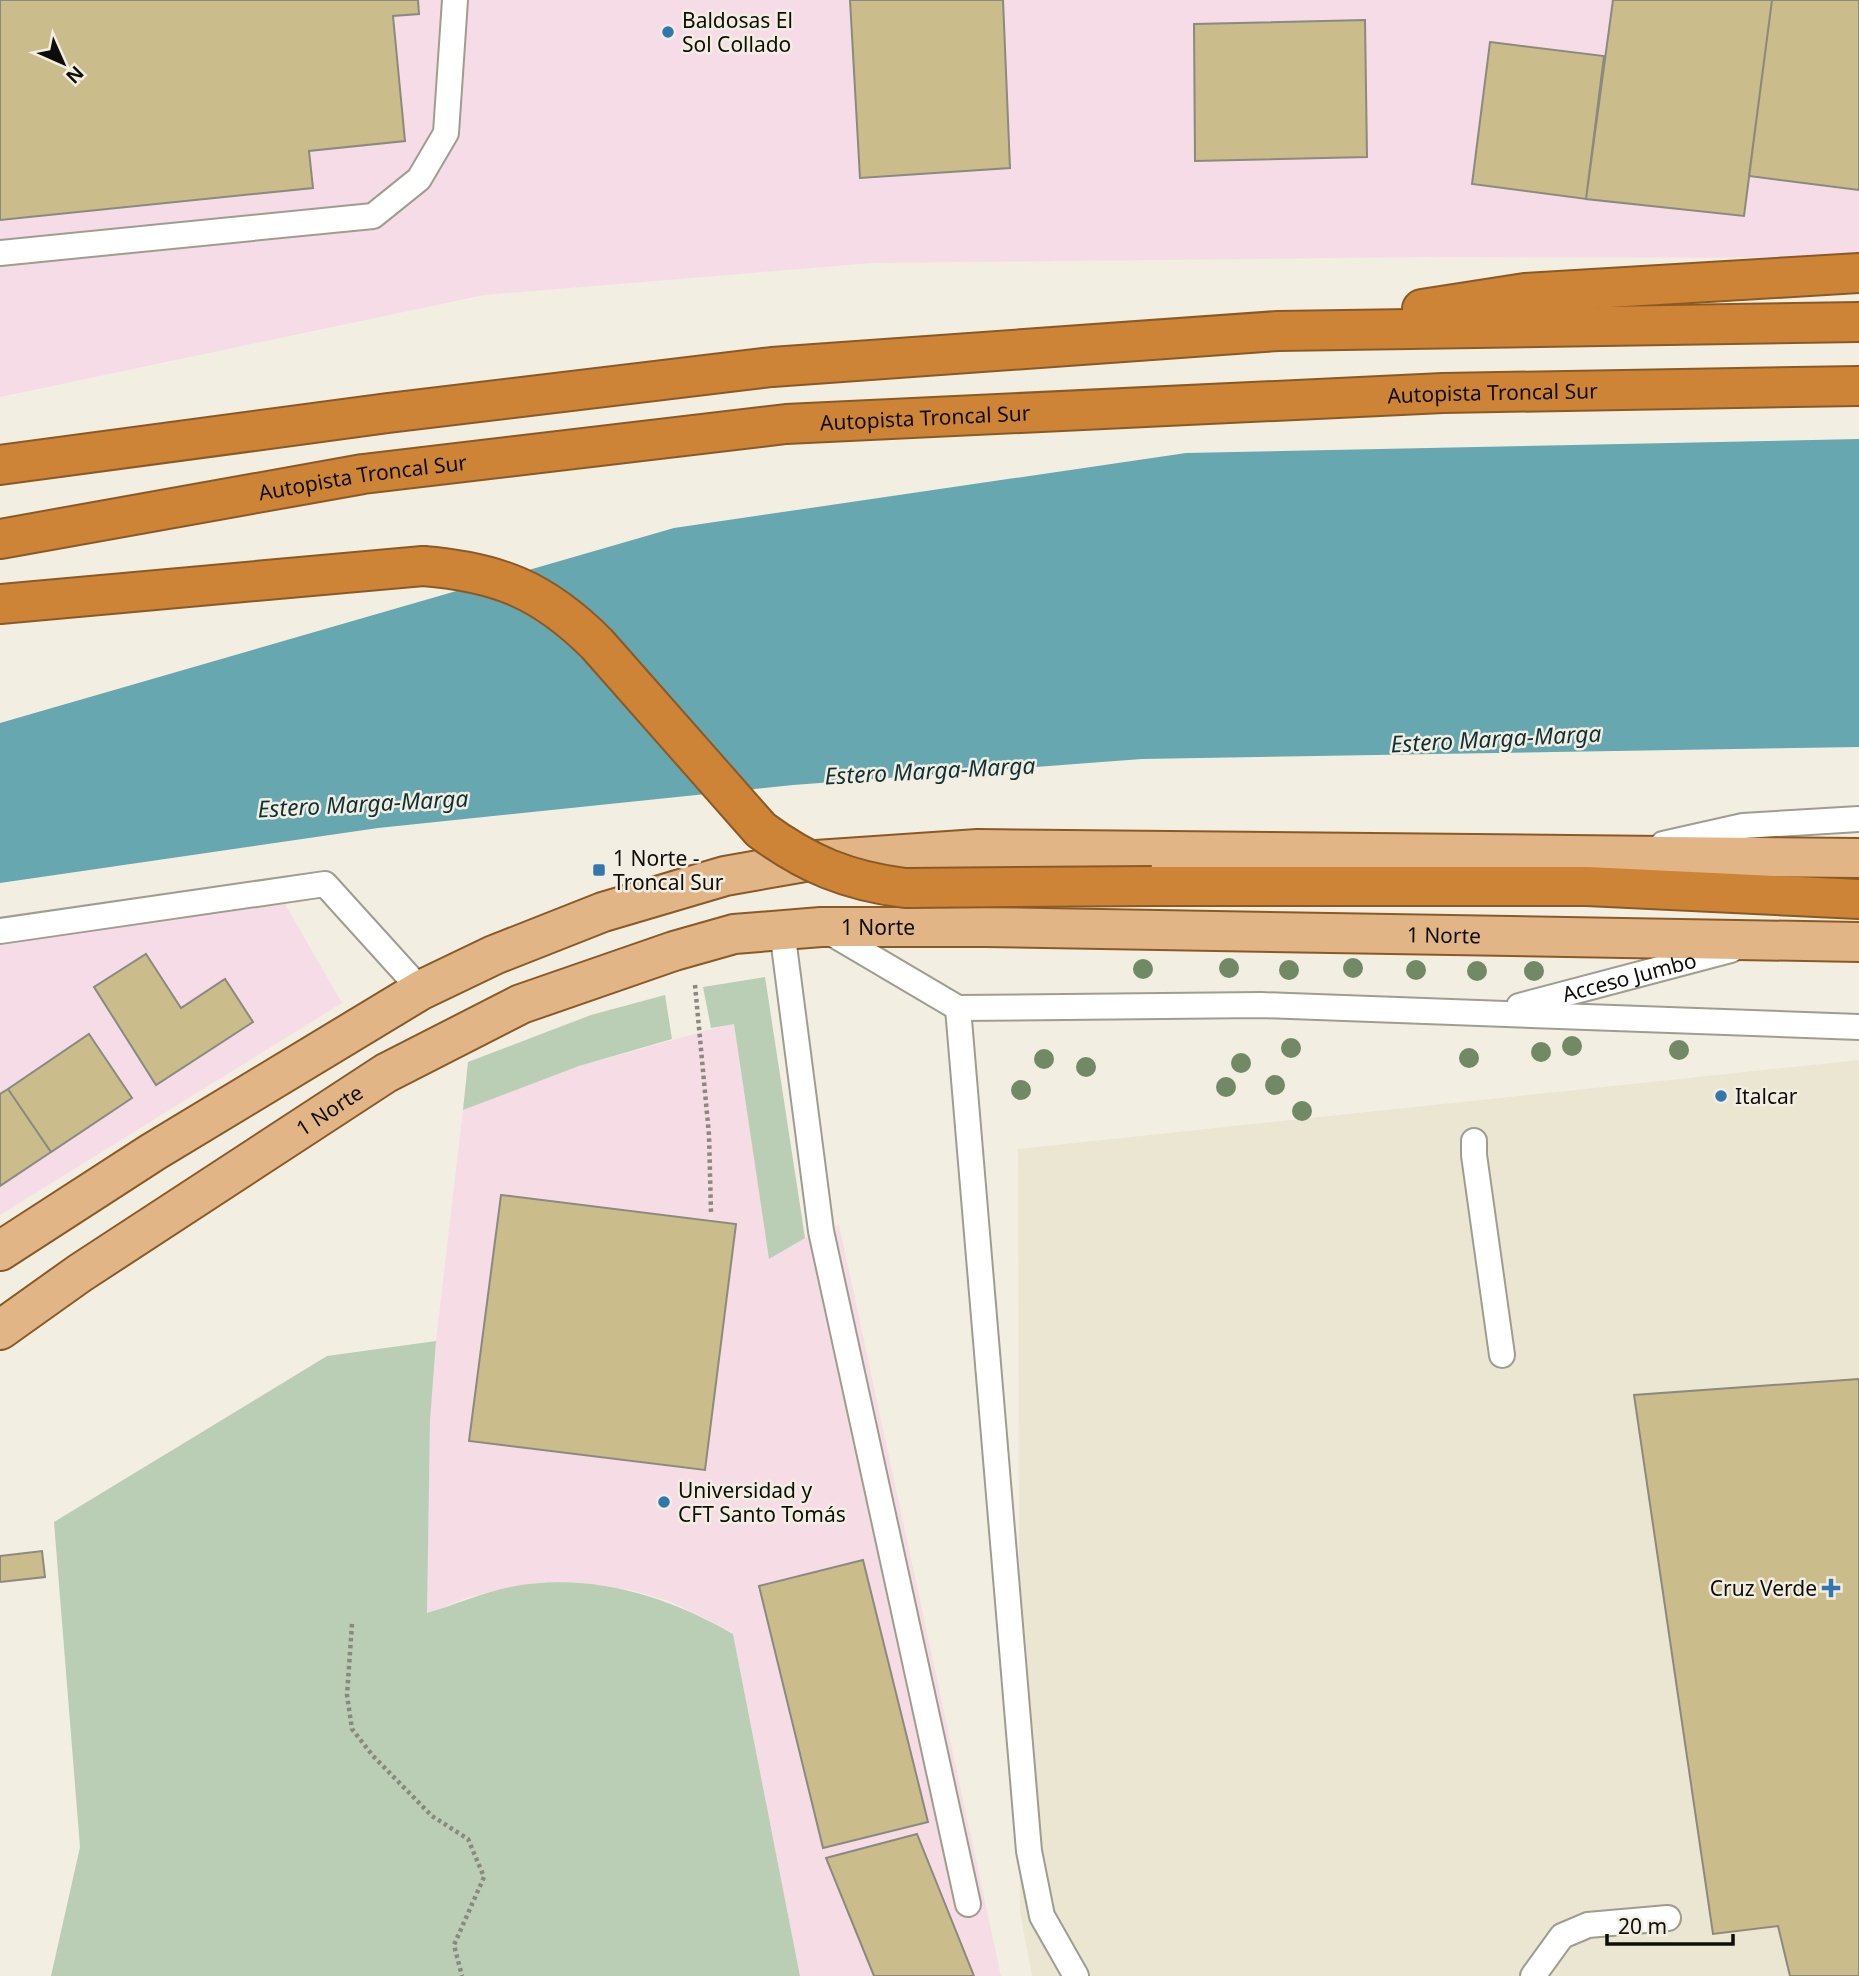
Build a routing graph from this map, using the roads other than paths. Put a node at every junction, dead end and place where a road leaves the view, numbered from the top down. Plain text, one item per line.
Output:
1 (455, 0) edge
2 (0, 253) edge
3 (1859, 273) edge
4 (1859, 322) edge
5 (1278, 331) junction
6 (1859, 386) edge
7 (0, 465) edge
8 (0, 539) edge
9 (0, 604) edge
10 (1859, 819) edge
11 (1609, 857) junction
12 (1859, 858) edge
13 (1859, 899) edge
14 (821, 927) junction
15 (782, 930) junction
16 (0, 931) edge
17 (1765, 941) junction
18 (1859, 942) edge
19 (421, 990) junction
20 (958, 1008) junction
21 (1495, 1012) junction
22 (1859, 1027) edge
23 (1474, 1141) dead end
24 (0, 1251) edge
25 (0, 1330) edge
26 (1502, 1355) dead end
27 (968, 1905) dead end
28 (1668, 1918) dead end
29 (1076, 1976) edge
30 (1533, 1976) edge

1 - 2 lane
3 - 5 highway
4 - 5 highway
5 - 7 highway
6 - 8 highway, Autopista Troncal Sur
9 - 13 highway, bridge
10 - 11 lane
11 - 12 main road
11 - 19 main road
14 - 15 main road, 1 Norte
14 - 17 main road, 1 Norte
14 - 20 lane
15 - 25 main road, 1 Norte
15 - 27 lane
16 - 19 lane
17 - 18 main road, 1 Norte
17 - 21 lane, Acceso Jumbo
19 - 24 main road
20 - 21 lane
20 - 29 lane
21 - 22 lane
23 - 26 lane
28 - 30 lane

